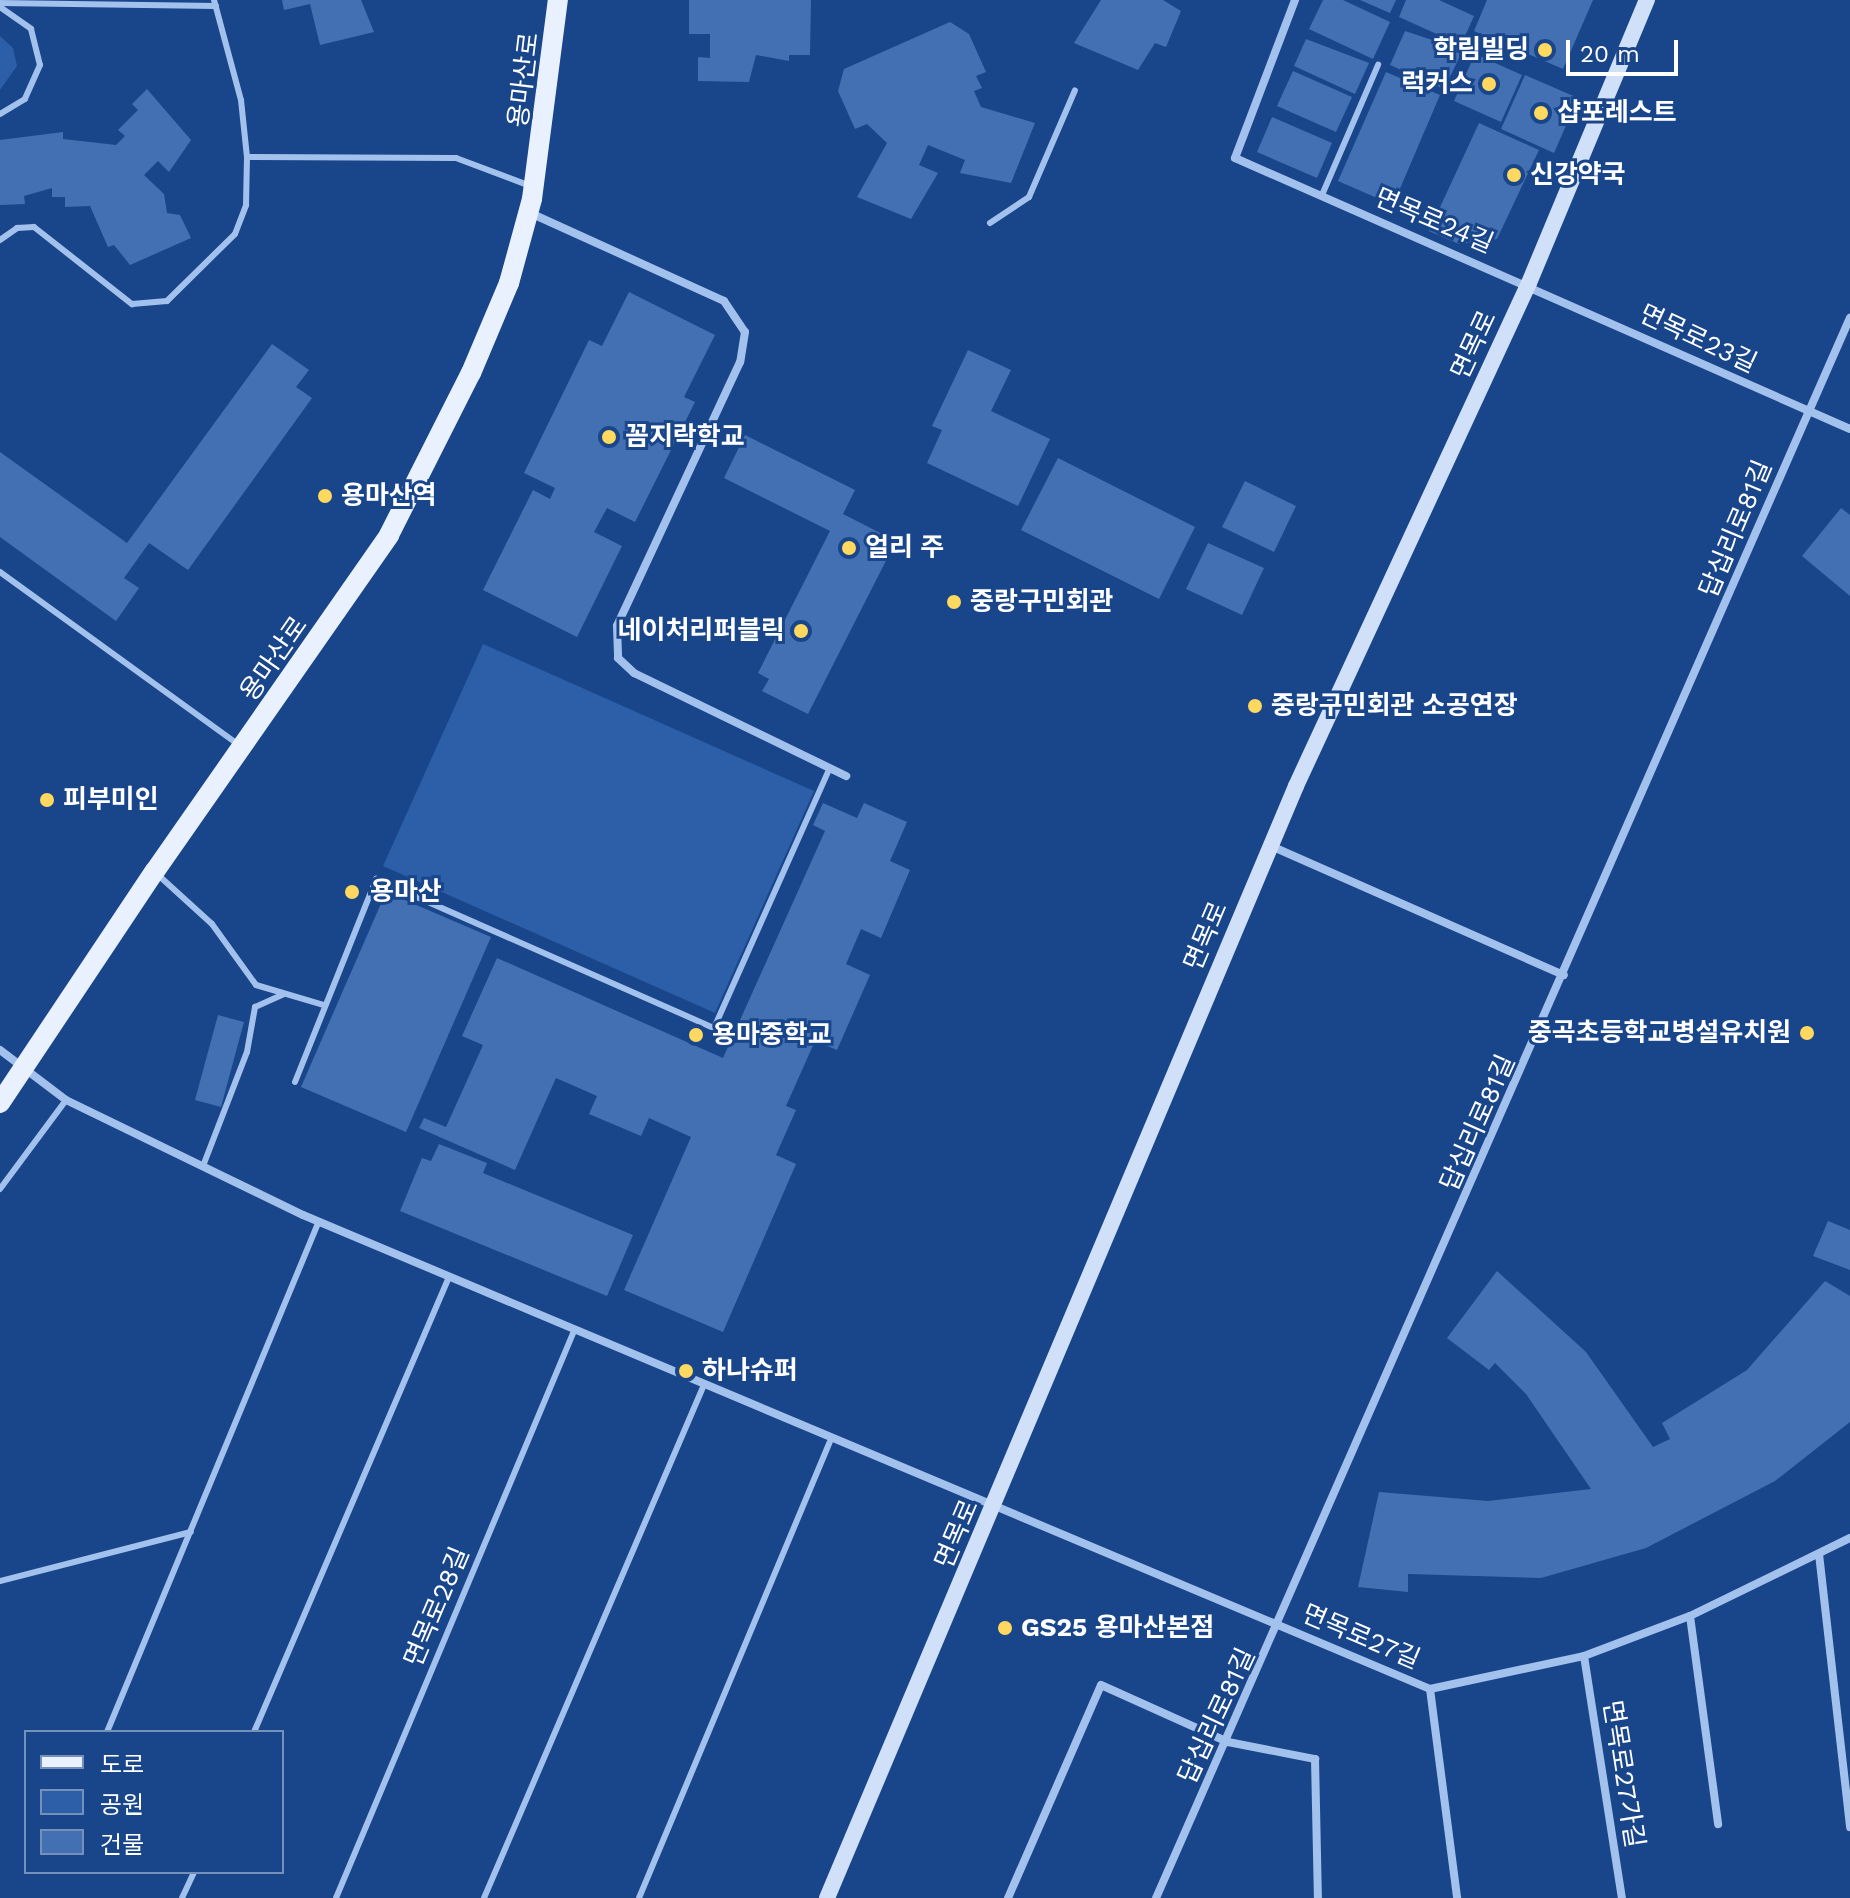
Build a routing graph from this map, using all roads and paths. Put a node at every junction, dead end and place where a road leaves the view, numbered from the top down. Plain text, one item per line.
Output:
1 (558, 0) edge
2 (1295, 0) edge
3 (1647, 0) edge
4 (215, 3) edge
5 (0, 5) edge
6 (1378, 65) dead end
7 (1075, 90) dead end
8 (0, 114) edge
9 (247, 157) junction
10 (534, 188) junction
11 (1322, 195) junction
12 (528, 212) junction
13 (990, 223) dead end
14 (0, 240) edge
15 (1529, 283) junction
16 (1850, 318) edge
17 (1808, 412) junction
18 (1850, 429) edge
19 (0, 572) edge
20 (243, 748) junction
21 (830, 768) junction
22 (846, 776) dead end
23 (1270, 846) junction
24 (155, 871) junction
25 (1564, 975) junction
26 (282, 995) junction
27 (324, 1005) junction
28 (0, 1050) edge
29 (295, 1082) dead end
30 (66, 1100) junction
31 (0, 1103) edge
32 (203, 1166) junction
33 (0, 1189) edge
34 (319, 1221) junction
35 (449, 1277) junction
36 (574, 1331) junction
37 (703, 1387) junction
38 (830, 1442) junction
39 (994, 1507) junction
40 (191, 1532) junction
41 (1850, 1538) edge
42 (1819, 1554) junction
43 (0, 1581) edge
44 (1690, 1616) junction
45 (1281, 1626) junction
46 (1584, 1656) junction
47 (1430, 1689) junction
48 (108, 1730) edge
49 (255, 1730) edge
50 (1228, 1742) junction
51 (1718, 1824) dead end
52 (1850, 1827) edge
53 (193, 1874) edge
54 (182, 1898) edge
55 (336, 1898) edge
56 (484, 1898) edge
57 (639, 1898) edge
58 (827, 1898) edge
59 (1008, 1898) edge
60 (1156, 1898) edge
61 (1318, 1898) edge
62 (1457, 1898) edge
63 (1622, 1898) edge

1 - 10 main road, 용마산로
2 - 11 street, 면목로24길
3 - 15 street, 면목로
4 - 5 lane
4 - 9 lane
5 - 8 lane
6 - 11 lane
7 - 13 lane
9 - 10 lane
9 - 14 lane
10 - 12 main road, 용마산로
11 - 15 street, 면목로24길
12 - 20 main road, 용마산로
12 - 21 street
15 - 17 street, 면목로23길
15 - 23 street, 면목로
16 - 17 street, 답십리로81길
17 - 18 street, 면목로23길
17 - 25 street, 답십리로81길
19 - 20 lane
20 - 24 main road, 용마산로
21 - 22 street
21 - 27 lane
23 - 25 street
23 - 39 street, 면목로
24 - 26 lane
24 - 31 main road, 용마산로, bridge
25 - 45 street, 답십리로81길
26 - 27 lane
26 - 32 lane
27 - 29 lane
28 - 30 street
30 - 32 street
30 - 33 lane
32 - 34 street
34 - 35 street
34 - 40 lane
35 - 36 street
35 - 49 lane
36 - 37 street
36 - 55 lane, 면목로28길
37 - 38 street
37 - 56 lane
38 - 39 street
38 - 57 lane
39 - 45 street, 면목로27길
39 - 58 street, 면목로
40 - 43 lane
40 - 48 lane
41 - 42 street, 면목로27길
42 - 44 street, 면목로27길
42 - 52 street
44 - 46 street, 면목로27길
44 - 51 street
45 - 47 street, 면목로27길
45 - 50 street, 답십리로81길
46 - 47 street, 면목로27길
46 - 63 street, 면목로27가길
47 - 62 street
50 - 59 street
50 - 60 street, 답십리로81길
50 - 61 street
53 - 54 lane

